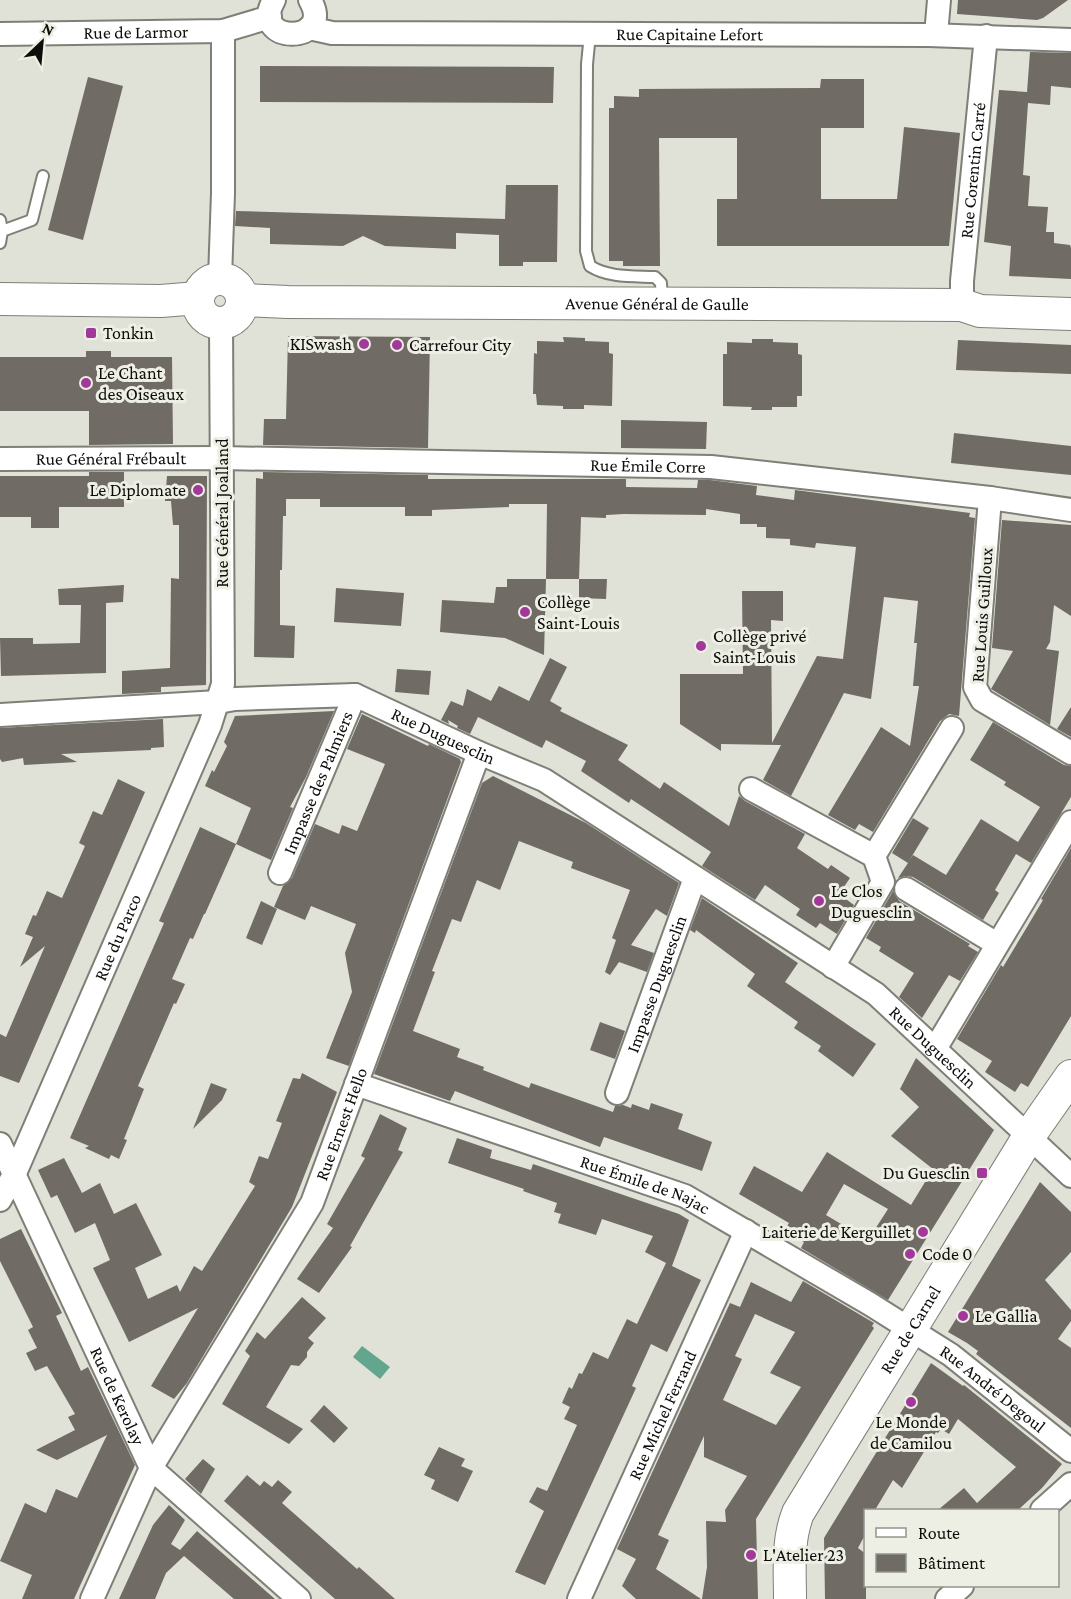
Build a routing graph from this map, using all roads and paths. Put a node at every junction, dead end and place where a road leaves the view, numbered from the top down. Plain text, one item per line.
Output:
1 (310, 0) edge
2 (939, 0) edge
3 (272, 8) edge
4 (309, 28) junction
5 (223, 31) junction
6 (0, 34) edge
7 (590, 34) junction
8 (936, 35) junction
9 (986, 36) junction
10 (1071, 40) edge
11 (43, 176) dead end
12 (1, 226) edge
13 (0, 243) edge
14 (209, 288) junction
15 (0, 299) edge
16 (243, 300) junction
17 (662, 304) junction
18 (962, 305) junction
19 (1071, 314) edge
20 (221, 323) junction
21 (0, 459) edge
22 (221, 459) junction
23 (990, 498) junction
24 (1071, 510) edge
25 (355, 695) junction
26 (218, 702) junction
27 (0, 715) edge
28 (952, 728) dead end
29 (479, 753) junction
30 (1071, 753) edge
31 (751, 789) dead end
32 (1071, 822) edge
33 (874, 856) junction
34 (280, 873) dead end
35 (695, 878) junction
36 (906, 889) dead end
37 (997, 945) junction
38 (833, 967) junction
39 (934, 1049) junction
40 (1071, 1076) edge
41 (356, 1084) junction
42 (617, 1093) dead end
43 (1029, 1136) junction
44 (0, 1144) edge
45 (15, 1173) junction
46 (1071, 1176) edge
47 (0, 1200) edge
48 (746, 1231) junction
49 (911, 1330) junction
50 (1071, 1451) edge
51 (152, 1468) junction
52 (1071, 1484) edge
53 (1043, 1509) edge
54 (961, 1587) edge
55 (92, 1599) edge
56 (299, 1599) edge
57 (579, 1599) edge
58 (790, 1599) edge
59 (947, 1599) edge

1 - 4 street
2 - 8 street
3 - 4 street, Rue Capitaine Lefort
3 - 5 street, Rue de Larmor
4 - 7 street, Rue Capitaine Lefort
5 - 6 street, Rue de Larmor
5 - 14 street
7 - 8 street, Rue Capitaine Lefort
7 - 17 lane
8 - 9 street, Rue Capitaine Lefort
9 - 10 street, Rue Capitaine Lefort
9 - 18 street, Rue Corentin Carré
11 - 12 lane
12 - 13 lane
14 - 15 main road
14 - 16 main road
14 - 20 main road
16 - 17 main road, Avenue Général de Gaulle
16 - 20 main road
17 - 18 main road, Avenue Général de Gaulle
18 - 19 main road, Avenue Général de Gaulle
20 - 22 street, Rue Général Joalland
21 - 22 street, Rue Général Frébault
22 - 23 street, Rue Émile Corre
22 - 26 street, Rue Général Joalland
23 - 24 street, Rue Émile Corre
23 - 30 street, Rue Louis Guilloux
25 - 26 street, Rue Duguesclin
25 - 29 street, Rue Duguesclin
25 - 34 street, Impasse des Palmiers
26 - 27 street, Rue Duguesclin
26 - 45 street, Rue du Parco
28 - 33 street
29 - 35 street, Rue Duguesclin
29 - 41 street, Rue Ernest Hello
31 - 33 street
32 - 37 street
33 - 38 street
35 - 38 street, Rue Duguesclin
35 - 42 street, Impasse Duguesclin
36 - 37 street
37 - 39 street
38 - 39 street, Rue Duguesclin
39 - 43 street, Rue Duguesclin
40 - 43 main road, Rue de Carnel
41 - 48 street, Rue Émile de Najac
41 - 51 street, Rue Ernest Hello
43 - 46 street, Rue Duguesclin
43 - 49 main road, Rue de Carnel
44 - 45 street, Rue de Kerolay
45 - 47 street, Rue du Parco
45 - 51 street, Rue de Kerolay
48 - 49 street, Rue Émile de Najac
48 - 57 street, Rue Michel Ferrand
49 - 50 street, Rue André Degoul
49 - 58 main road, Rue de Carnel
51 - 55 street, Rue Ernest Hello
51 - 56 street, Rue de Kerolay
52 - 53 street
54 - 59 street

